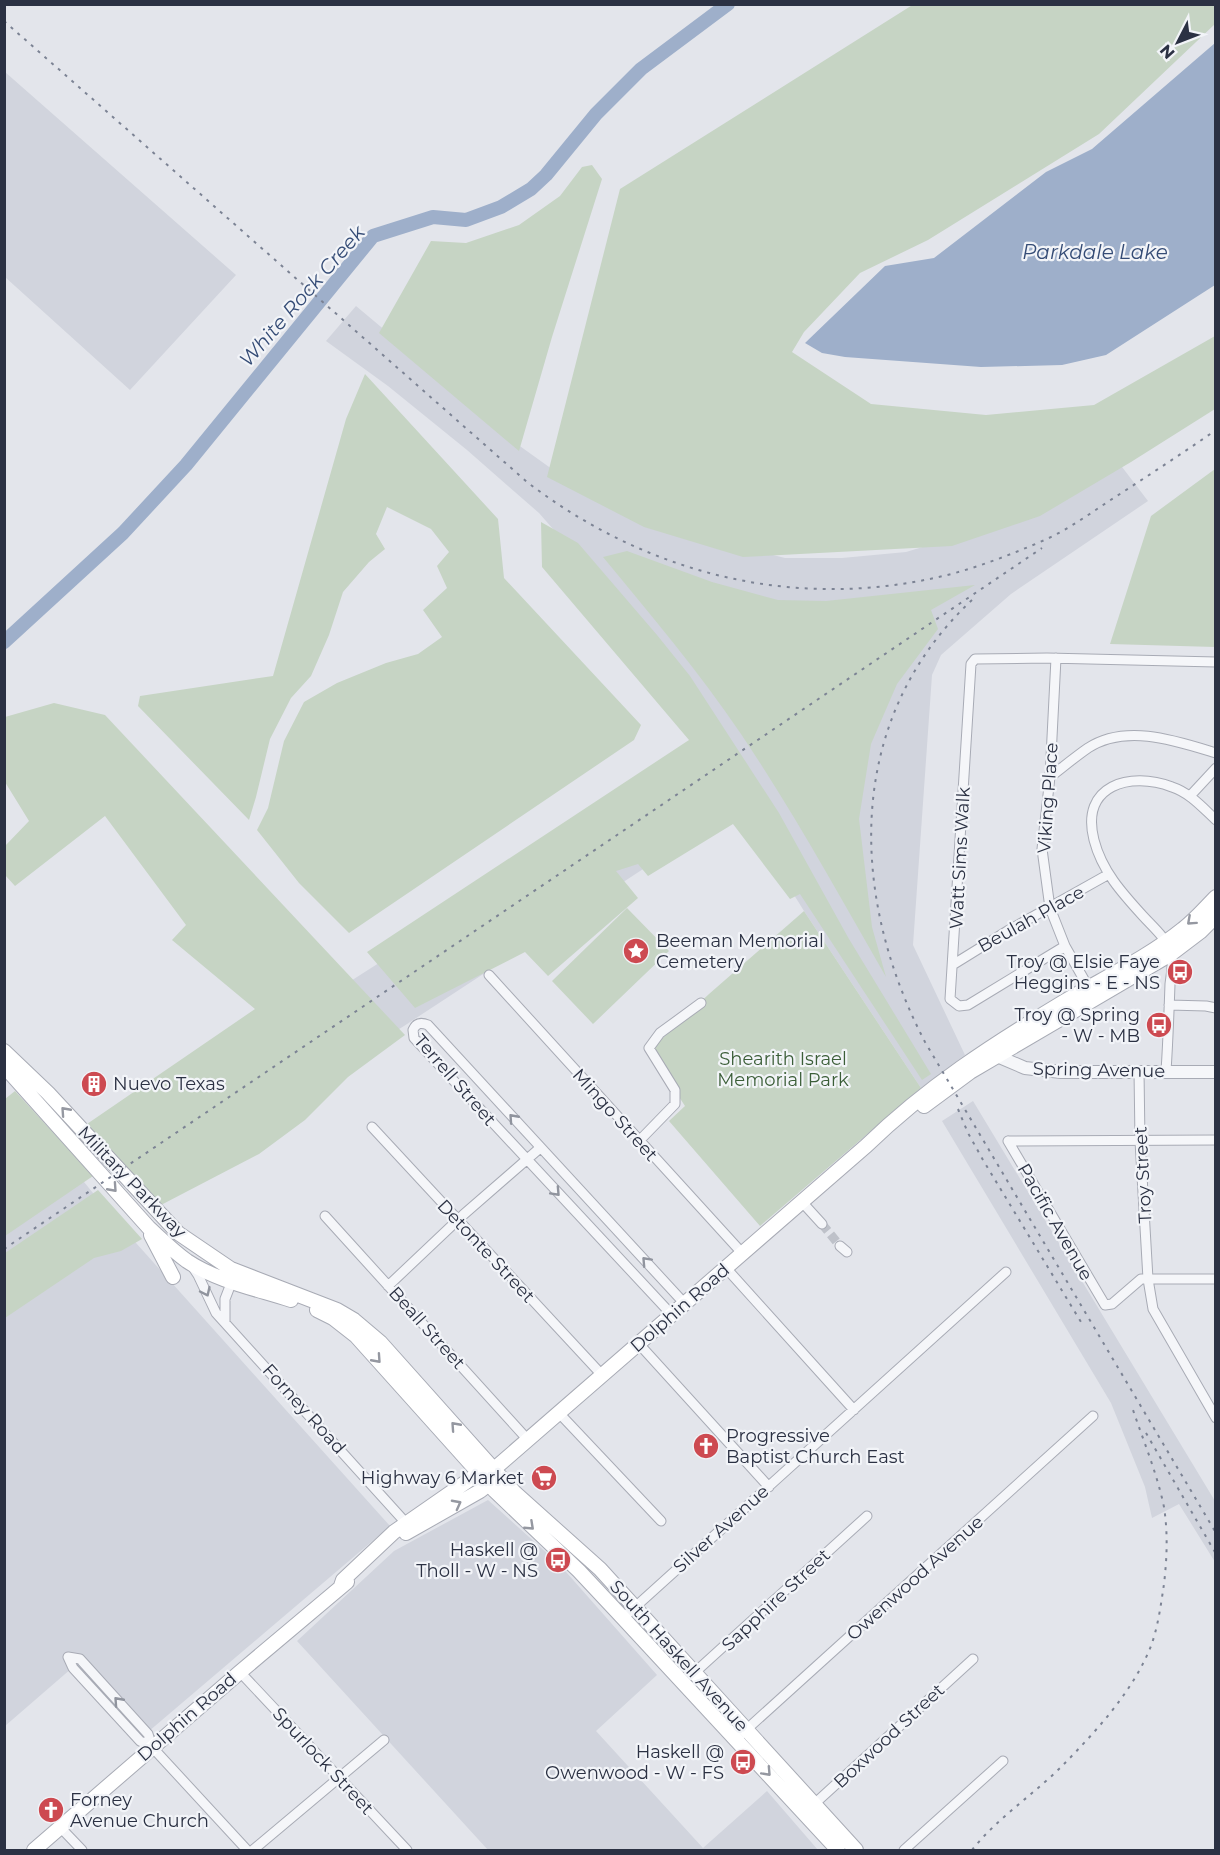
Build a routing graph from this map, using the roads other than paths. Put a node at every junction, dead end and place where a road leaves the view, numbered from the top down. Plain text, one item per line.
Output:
1 (1054, 658) junction
2 (1215, 663) edge
3 (1215, 753) edge
4 (1215, 768) edge
5 (1050, 777) junction
6 (1190, 796) junction
7 (1215, 820) edge
8 (1109, 874) junction
9 (1215, 897) edge
10 (1050, 908) junction
11 (1215, 916) edge
12 (1065, 946) junction
13 (1168, 948) junction
14 (954, 964) junction
15 (489, 975) dead end
16 (1091, 993) junction
17 (701, 1003) dead end
18 (1169, 1005) junction
19 (1215, 1008) edge
20 (4, 1051) edge
21 (993, 1052) junction
22 (4, 1066) edge
23 (1139, 1071) junction
24 (1166, 1071) junction
25 (1215, 1072) edge
26 (48, 1092) junction
27 (37, 1102) junction
28 (372, 1127) dead end
29 (1215, 1140) edge
30 (639, 1141) junction
31 (1140, 1141) junction
32 (540, 1148) junction
33 (525, 1159) junction
34 (802, 1202) junction
35 (325, 1216) dead end
36 (458, 1221) junction
37 (822, 1224) tunnel mouth
38 (149, 1227) junction
39 (743, 1254) junction
40 (189, 1262) junction
41 (726, 1268) junction
42 (1006, 1272) dead end
43 (232, 1275) junction
44 (173, 1277) dead end
45 (1148, 1279) junction
46 (1215, 1279) edge
47 (388, 1286) junction
48 (686, 1304) junction
49 (672, 1316) junction
50 (225, 1322) junction
51 (639, 1344) junction
52 (602, 1376) junction
53 (854, 1410) junction
54 (560, 1413) junction
55 (1093, 1416) dead end
56 (1215, 1418) edge
57 (528, 1440) junction
58 (487, 1471) junction
59 (489, 1484) junction
60 (769, 1487) junction
61 (867, 1515) dead end
62 (661, 1521) dead end
63 (406, 1523) junction
64 (591, 1560) junction
65 (579, 1571) junction
66 (341, 1586) junction
67 (635, 1607) junction
68 (623, 1618) junction
69 (973, 1659) dead end
70 (240, 1672) junction
71 (696, 1673) junction
72 (683, 1682) junction
73 (742, 1734) junction
74 (384, 1740) dead end
75 (152, 1748) junction
76 (1003, 1761) dead end
77 (339, 1777) junction
78 (809, 1809) junction
79 (60, 1827) junction
80 (34, 1851) edge
81 (82, 1851) edge
82 (247, 1851) edge
83 (253, 1851) edge
84 (407, 1851) edge
85 (838, 1851) edge
86 (856, 1851) edge
87 (904, 1851) edge

1 - 2 street
1 - 5 street, Viking Place
1 - 14 street, Watt Sims Walk
3 - 5 street
4 - 6 street
5 - 10 street, Viking Place
6 - 7 street
6 - 8 street
8 - 10 street, Beulah Place
8 - 13 street
9 -> 13 main road
10 - 12 street, Viking Place
10 - 14 street, Beulah Place
11 - 13 main road
12 - 14 street, Watt Sims Walk
12 - 16 street, Viking Place
13 - 16 main road, Dolphin Road
13 - 18 street
15 - 30 street, Mingo Street
16 - 21 main road, Dolphin Road
17 - 30 street
18 - 19 street
18 - 24 street
20 - 26 main road, Military Parkway
21 - 23 street, Spring Avenue
21 - 34 main road, Dolphin Road
22 - 27 main road, Military Parkway
23 - 24 street, Spring Avenue
23 - 31 street, Troy Street
24 - 25 street, Spring Avenue
26 - 27 main road
43 -> 26 main road, Military Parkway
27 -> 38 main road, Military Parkway
28 - 36 street, Detonte Street
29 - 31 street
30 - 39 street, Mingo Street
31 - 45 street, Troy Street
31 - 45 street, Pacific Avenue
32 - 33 street
32 -> 33 street, Terrell Street
48 -> 32 street, Terrell Street
33 - 36 street
33 -> 49 street, Terrell Street
34 - 37 street
34 - 39 main road, Dolphin Road
35 - 47 street, Beall Street
36 - 47 street
36 - 52 street, Detonte Street
38 - 40 main road, Military Parkway
38 - 44 main road
39 - 41 main road, Dolphin Road
40 - 43 main road, Military Parkway
40 -> 50 street, Forney Road
41 - 48 main road, Dolphin Road
41 - 53 street
42 - 53 street, Silver Avenue
43 - 50 street
43 - 58 main road, Military Parkway
45 - 46 street
45 - 56 street, Troy Street
47 - 57 street, Beall Street
48 - 49 main road, Dolphin Road
49 - 51 main road, Dolphin Road
50 - 63 street, Forney Road
51 - 52 main road, Dolphin Road
51 - 60 street
52 - 54 main road, Dolphin Road
53 - 60 street, Silver Avenue
54 - 57 main road, Dolphin Road
54 - 62 street
55 - 73 street, Owenwood Avenue
57 - 58 main road, Dolphin Road
58 - 59 main road, Dolphin Road
58 - 63 main road, Dolphin Road
58 - 64 main road, South Haskell Avenue
59 -> 65 main road, South Haskell Avenue
66 -> 59 main road, Dolphin Road
60 - 67 street, Silver Avenue
61 - 71 street, Sapphire Street
63 - 66 main road, Dolphin Road
64 - 65 main road
64 - 67 main road, South Haskell Avenue
65 - 68 main road, South Haskell Avenue
66 - 70 main road, Dolphin Road
67 - 68 street, Silver Avenue
67 - 71 main road, South Haskell Avenue
68 - 72 main road, South Haskell Avenue
69 - 78 street, Boxwood Street
70 - 75 main road, Dolphin Road
70 - 77 street, Spurlock Street
71 - 72 street, Sapphire Street
71 - 73 main road, South Haskell Avenue
72 - 73 main road, South Haskell Avenue
73 - 78 main road, South Haskell Avenue
74 - 77 street
75 -> 75 street
75 - 79 main road, Dolphin Road
75 - 82 street
76 - 87 street
77 - 83 street
77 - 84 street, Spurlock Street
78 - 85 main road, South Haskell Avenue
78 - 86 main road, South Haskell Avenue
79 - 80 main road, Dolphin Road
79 - 81 street

